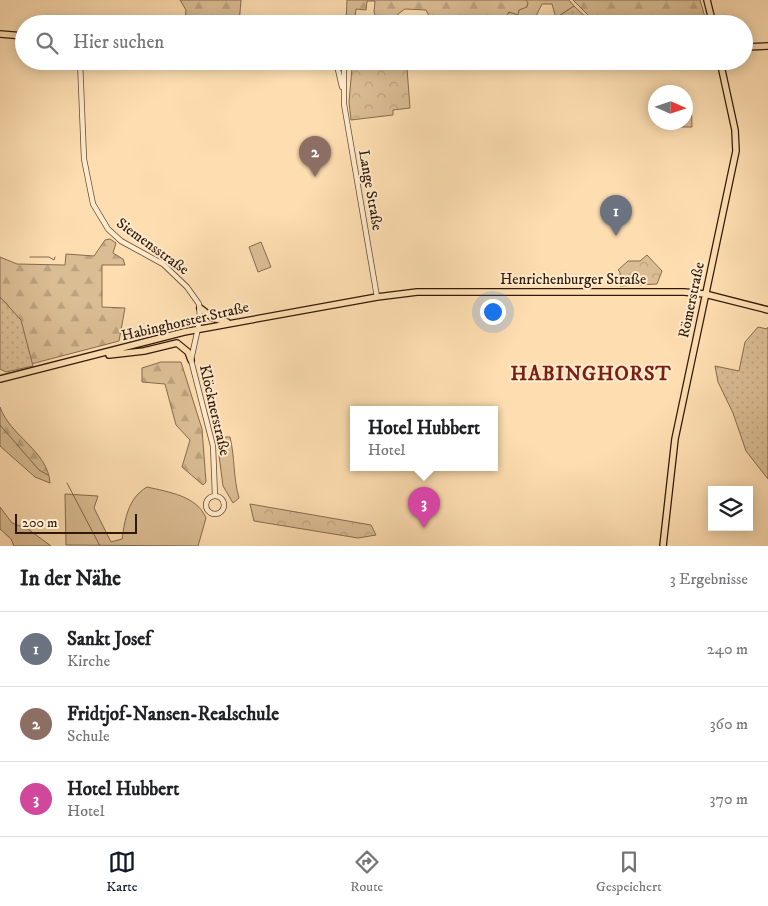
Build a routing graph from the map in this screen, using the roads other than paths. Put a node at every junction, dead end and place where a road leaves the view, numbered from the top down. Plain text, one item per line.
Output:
1 (707, 0) edge
2 (711, 15) edge
3 (0, 34) edge
4 (15, 35) edge
5 (768, 46) edge
6 (753, 47) edge
7 (80, 70) edge
8 (338, 70) edge
9 (344, 70) edge
10 (722, 70) edge
11 (343, 88) junction
12 (705, 294) junction
13 (377, 297) junction
14 (200, 308) junction
15 (768, 310) edge
16 (229, 323) junction
17 (196, 330) junction
18 (88, 358) junction
19 (191, 360) junction
20 (0, 379) edge
21 (215, 496) junction
22 (663, 546) edge

1 - 2 main road
3 - 4 main road
5 - 6 main road
7 - 14 street, Siemensstraße
8 - 11 street, Lange Straße
9 - 11 street, Lange Straße
10 - 12 main road, Römerstraße
11 - 13 street, Lange Straße
12 - 13 main road, Henrichenburger Straße
12 - 15 main road, Henrichenburger Straße
12 - 22 main road, Römerstraße
13 - 16 main road, Habinghorster Straße
14 - 16 main road
14 - 17 street
16 - 17 main road, Habinghorster Straße
17 - 18 main road, Habinghorster Straße
17 - 19 street, Klöcknerstraße
18 - 19 main road
18 - 20 main road, Habinghorster Straße
19 - 21 street, Klöcknerstraße
21 - 21 street

